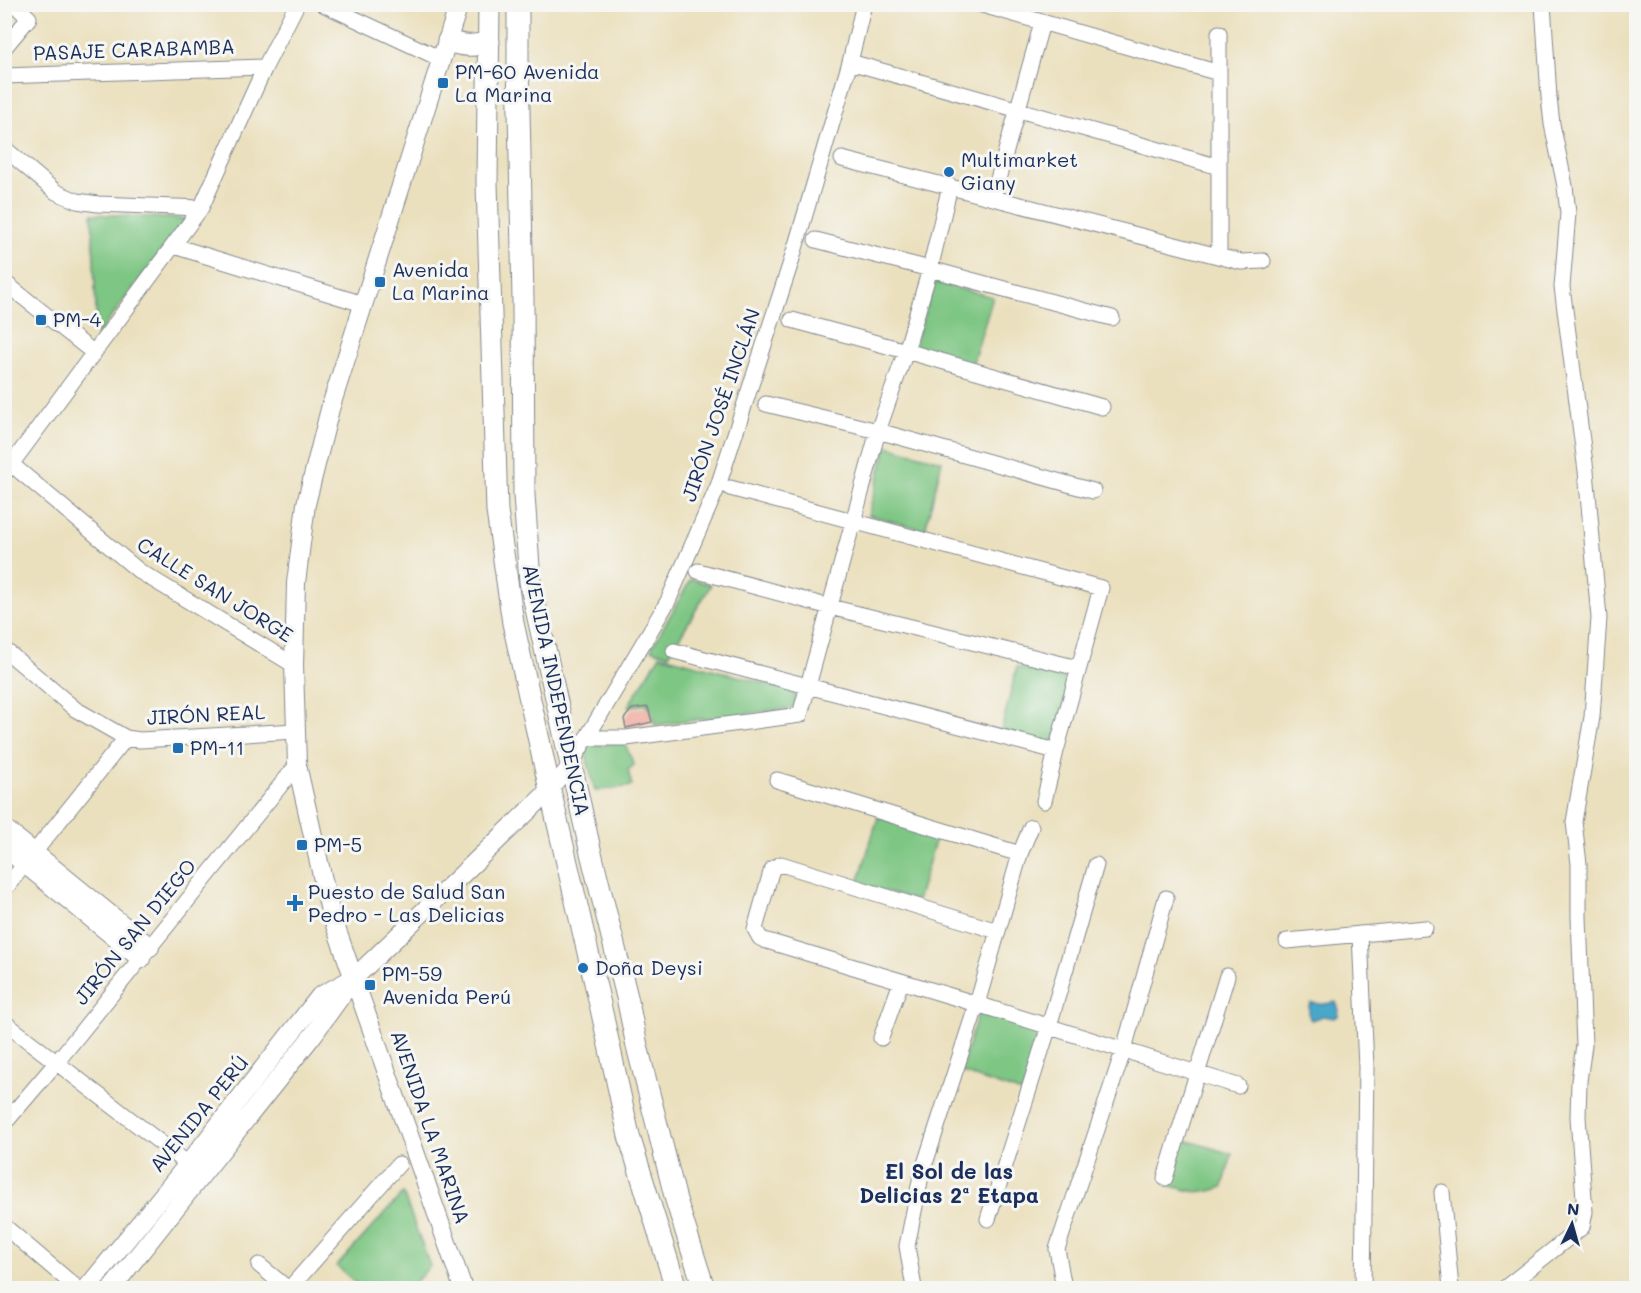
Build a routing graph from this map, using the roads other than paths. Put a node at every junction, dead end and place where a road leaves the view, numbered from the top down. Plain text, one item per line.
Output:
1 (14, 4) edge
2 (297, 4) edge
3 (323, 4) edge
4 (459, 4) edge
5 (489, 4) edge
6 (518, 4) edge
7 (864, 4) edge
8 (980, 4) edge
9 (1543, 4) edge
10 (1042, 23) junction
11 (1219, 33) dead end
12 (489, 42) junction
13 (4, 48) edge
14 (444, 50) junction
15 (850, 62) junction
16 (265, 67) junction
17 (1219, 73) junction
18 (4, 76) edge
19 (1018, 109) junction
20 (4, 148) edge
21 (842, 159) dead end
22 (1219, 166) junction
23 (950, 186) junction
24 (993, 197) junction
25 (201, 208) junction
26 (816, 240) dead end
27 (174, 246) junction
28 (1219, 256) junction
29 (1263, 261) dead end
30 (930, 269) junction
31 (523, 277) junction
32 (490, 278) junction
33 (4, 282) edge
34 (363, 304) junction
35 (1112, 318) dead end
36 (792, 320) dead end
37 (906, 351) junction
38 (94, 353) junction
39 (766, 404) dead end
40 (1102, 407) dead end
41 (878, 431) junction
42 (7, 466) edge
43 (730, 488) dead end
44 (1093, 491) dead end
45 (853, 522) junction
46 (698, 571) dead end
47 (830, 607) junction
48 (538, 616) junction
49 (513, 623) junction
50 (4, 649) edge
51 (674, 651) dead end
52 (294, 665) junction
53 (1078, 668) junction
54 (807, 686) junction
55 (296, 731) junction
56 (126, 738) junction
57 (586, 738) junction
58 (1056, 751) junction
59 (571, 764) junction
60 (297, 765) junction
61 (777, 780) dead end
62 (550, 790) junction
63 (1044, 801) dead end
64 (1031, 827) dead end
65 (4, 828) edge
66 (4, 847) edge
67 (1020, 854) junction
68 (31, 859) junction
69 (1096, 865) dead end
70 (4, 890) edge
71 (1167, 898) dead end
72 (1425, 928) dead end
73 (997, 930) junction
74 (1360, 934) junction
75 (1287, 941) dead end
76 (146, 953) junction
77 (1227, 976) dead end
78 (354, 978) junction
79 (901, 982) junction
80 (627, 997) junction
81 (600, 1004) junction
82 (977, 1004) junction
83 (4, 1022) edge
84 (1049, 1026) junction
85 (881, 1038) dead end
86 (1124, 1050) junction
87 (56, 1063) junction
88 (1198, 1073) junction
89 (1238, 1086) dead end
90 (4, 1124) edge
91 (188, 1164) junction
92 (399, 1164) dead end
93 (1165, 1178) dead end
94 (1442, 1192) dead end
95 (162, 1196) junction
96 (176, 1207) junction
97 (681, 1215) junction
98 (988, 1219) dead end
99 (656, 1224) junction
100 (4, 1226) edge
101 (259, 1265) dead end
102 (703, 1283) edge
103 (77, 1288) edge
104 (87, 1288) edge
105 (112, 1288) edge
106 (288, 1288) edge
107 (463, 1288) edge
108 (676, 1288) edge
109 (914, 1288) edge
110 (1064, 1288) edge
111 (1363, 1288) edge
112 (1451, 1288) edge
113 (1505, 1288) edge

1 - 13 street
2 - 16 street
3 - 14 street
4 - 14 street, AVENIDA LA MARINA
5 - 12 main road, AVENIDA INDEPENDENCIA
6 - 31 main road, AVENIDA INDEPENDENCIA
7 - 15 street, JIRÓN JOSÉ INCLÁN
8 - 10 street
9 - 113 street
10 - 17 street
10 - 19 street
11 - 17 street
12 - 14 main road
12 - 32 main road, AVENIDA INDEPENDENCIA
14 - 34 street, AVENIDA LA MARINA
15 - 19 street
15 - 57 street, JIRÓN JOSÉ INCLÁN
16 - 18 street, PASAJE CARABAMBA
16 - 25 street
17 - 22 street
19 - 22 street
19 - 24 street
20 - 25 street
21 - 23 street
22 - 28 street
23 - 24 street
23 - 30 street
24 - 28 street
25 - 27 street
26 - 30 street
27 - 34 street
27 - 38 street
28 - 29 street
30 - 35 street
30 - 37 street
31 - 32 main road
31 - 48 main road, AVENIDA INDEPENDENCIA
32 - 49 main road, AVENIDA INDEPENDENCIA
33 - 38 street
34 - 52 street, AVENIDA LA MARINA
36 - 37 street
37 - 40 street
37 - 41 street
38 - 42 street
39 - 41 street
41 - 44 street
41 - 45 street
42 - 52 street, CALLE SAN JORGE
43 - 45 street
45 - 47 street
45 - 53 street
46 - 47 street
47 - 53 street
47 - 54 street
48 - 49 main road
48 - 59 main road, AVENIDA INDEPENDENCIA
49 - 62 main road, AVENIDA INDEPENDENCIA
50 - 56 street, JIRÓN REAL
51 - 54 street
52 - 55 street, AVENIDA LA MARINA
53 - 58 street
54 - 57 street
54 - 58 street
55 - 56 street, JIRÓN REAL
55 - 60 street, AVENIDA LA MARINA
56 - 68 street
57 - 59 street, JIRÓN JOSÉ INCLÁN
58 - 63 street
59 - 62 street, JIRÓN JOSÉ INCLÁN
59 - 80 main road, AVENIDA INDEPENDENCIA
60 - 76 street, JIRÓN SAN DIEGO
60 - 78 street, AVENIDA LA MARINA
61 - 67 street
62 - 78 street, AVENIDA PERÚ
62 - 81 main road, AVENIDA INDEPENDENCIA
64 - 67 street
65 - 68 street
66 - 68 street
67 - 73 street
68 - 70 street
68 - 76 street
69 - 84 street
71 - 86 street
72 - 74 street
73 - 79 street
73 - 82 street
74 - 75 street
74 - 111 street
76 - 87 street, JIRÓN SAN DIEGO
77 - 88 street
78 - 91 street, AVENIDA PERÚ
78 - 96 street, AVENIDA PERÚ
78 - 107 street, AVENIDA LA MARINA
79 - 82 street
79 - 85 street
80 - 81 main road
80 - 97 main road, AVENIDA INDEPENDENCIA
81 - 99 main road, AVENIDA INDEPENDENCIA
82 - 84 street
82 - 109 street
83 - 87 street
84 - 86 street
84 - 98 street
86 - 88 street
86 - 110 street
87 - 90 street, JIRÓN SAN DIEGO
87 - 91 street
88 - 89 street
88 - 93 street
91 - 95 street, AVENIDA PERÚ
92 - 106 street
94 - 112 street
95 - 96 street
95 - 104 street, AVENIDA PERÚ
96 - 105 street, AVENIDA PERÚ
97 - 99 main road
97 - 102 main road, AVENIDA INDEPENDENCIA
99 - 108 main road, AVENIDA INDEPENDENCIA
100 - 103 street
101 - 106 street
102 - 108 main road

